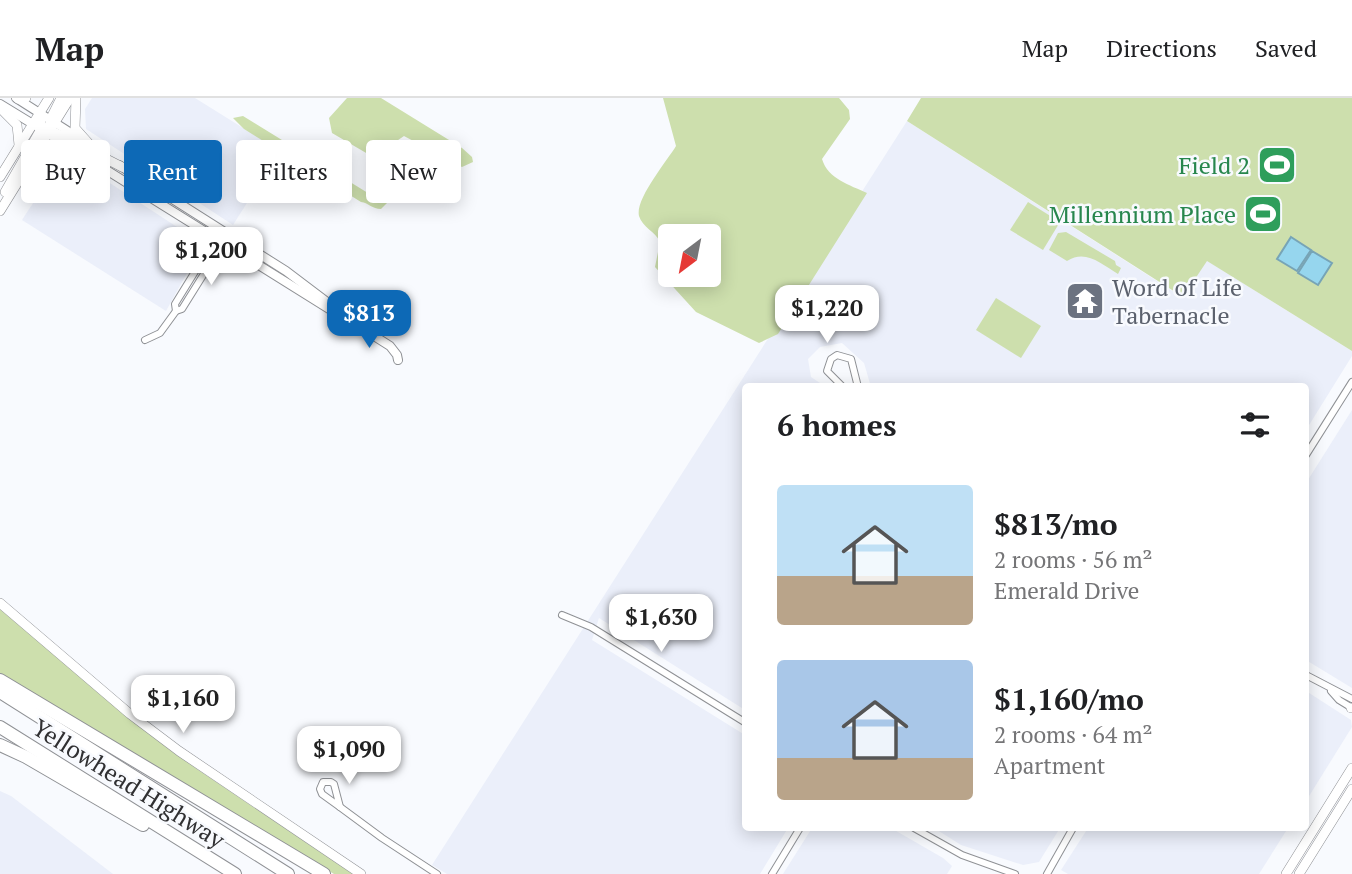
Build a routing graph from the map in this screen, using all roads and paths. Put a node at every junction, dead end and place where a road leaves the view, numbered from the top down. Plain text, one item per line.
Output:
1 (20, 98) edge
2 (49, 98) edge
3 (61, 98) edge
4 (71, 98) edge
5 (76, 98) edge
6 (0, 106) edge
7 (40, 113) junction
8 (46, 127) junction
9 (40, 140) edge
10 (59, 140) edge
11 (76, 140) edge
12 (86, 140) edge
13 (19, 145) junction
14 (110, 159) edge
15 (122, 167) junction
16 (110, 173) edge
17 (0, 177) edge
18 (21, 179) edge
19 (1, 210) edge
20 (225, 232) junction
21 (218, 242) junction
22 (360, 327) junction
23 (145, 340) dead end
24 (398, 360) dead end
25 (1352, 382) edge
26 (840, 383) edge
27 (857, 383) edge
28 (1309, 450) edge
29 (0, 603) edge
30 (562, 615) dead end
31 (1309, 677) edge
32 (0, 680) edge
33 (1330, 690) junction
34 (0, 692) edge
35 (1352, 699) edge
36 (1352, 708) edge
37 (742, 720) edge
38 (0, 727) edge
39 (0, 745) edge
40 (1352, 768) edge
41 (1352, 789) edge
42 (340, 807) dead end
43 (798, 831) edge
44 (919, 831) edge
45 (1071, 831) edge
46 (200, 852) junction
47 (235, 874) edge
48 (288, 874) edge
49 (324, 874) edge
50 (361, 874) edge
51 (437, 874) edge
52 (772, 874) edge
53 (1015, 874) edge
54 (1046, 874) edge
55 (1286, 874) edge
56 (1298, 874) edge

1 - 7 street
2 - 7 main road
3 - 8 main road
4 - 8 main road
5 - 12 main road
6 - 8 street
6 - 13 main road
7 - 8 main road
8 - 9 main road
8 - 10 street
8 - 11 street
8 - 13 main road
8 - 15 main road
8 - 19 main road
13 - 17 main road
14 - 15 street
15 - 20 street
16 - 21 street
18 - 19 main road
20 - 21 street
20 - 22 street
21 - 22 street
21 - 23 street
22 - 24 street
25 - 28 street
26 - 27 street
29 - 50 main road
30 - 37 street
31 - 33 street
32 - 49 highway
33 - 35 street
33 - 36 street
34 - 48 highway, Yellowhead Highway
38 - 46 highway, Yellowhead Highway
39 - 46 highway
40 - 55 main road
41 - 56 main road
42 - 51 street
43 - 52 street
44 - 53 street
45 - 54 street
46 - 47 highway, Yellowhead Highway

